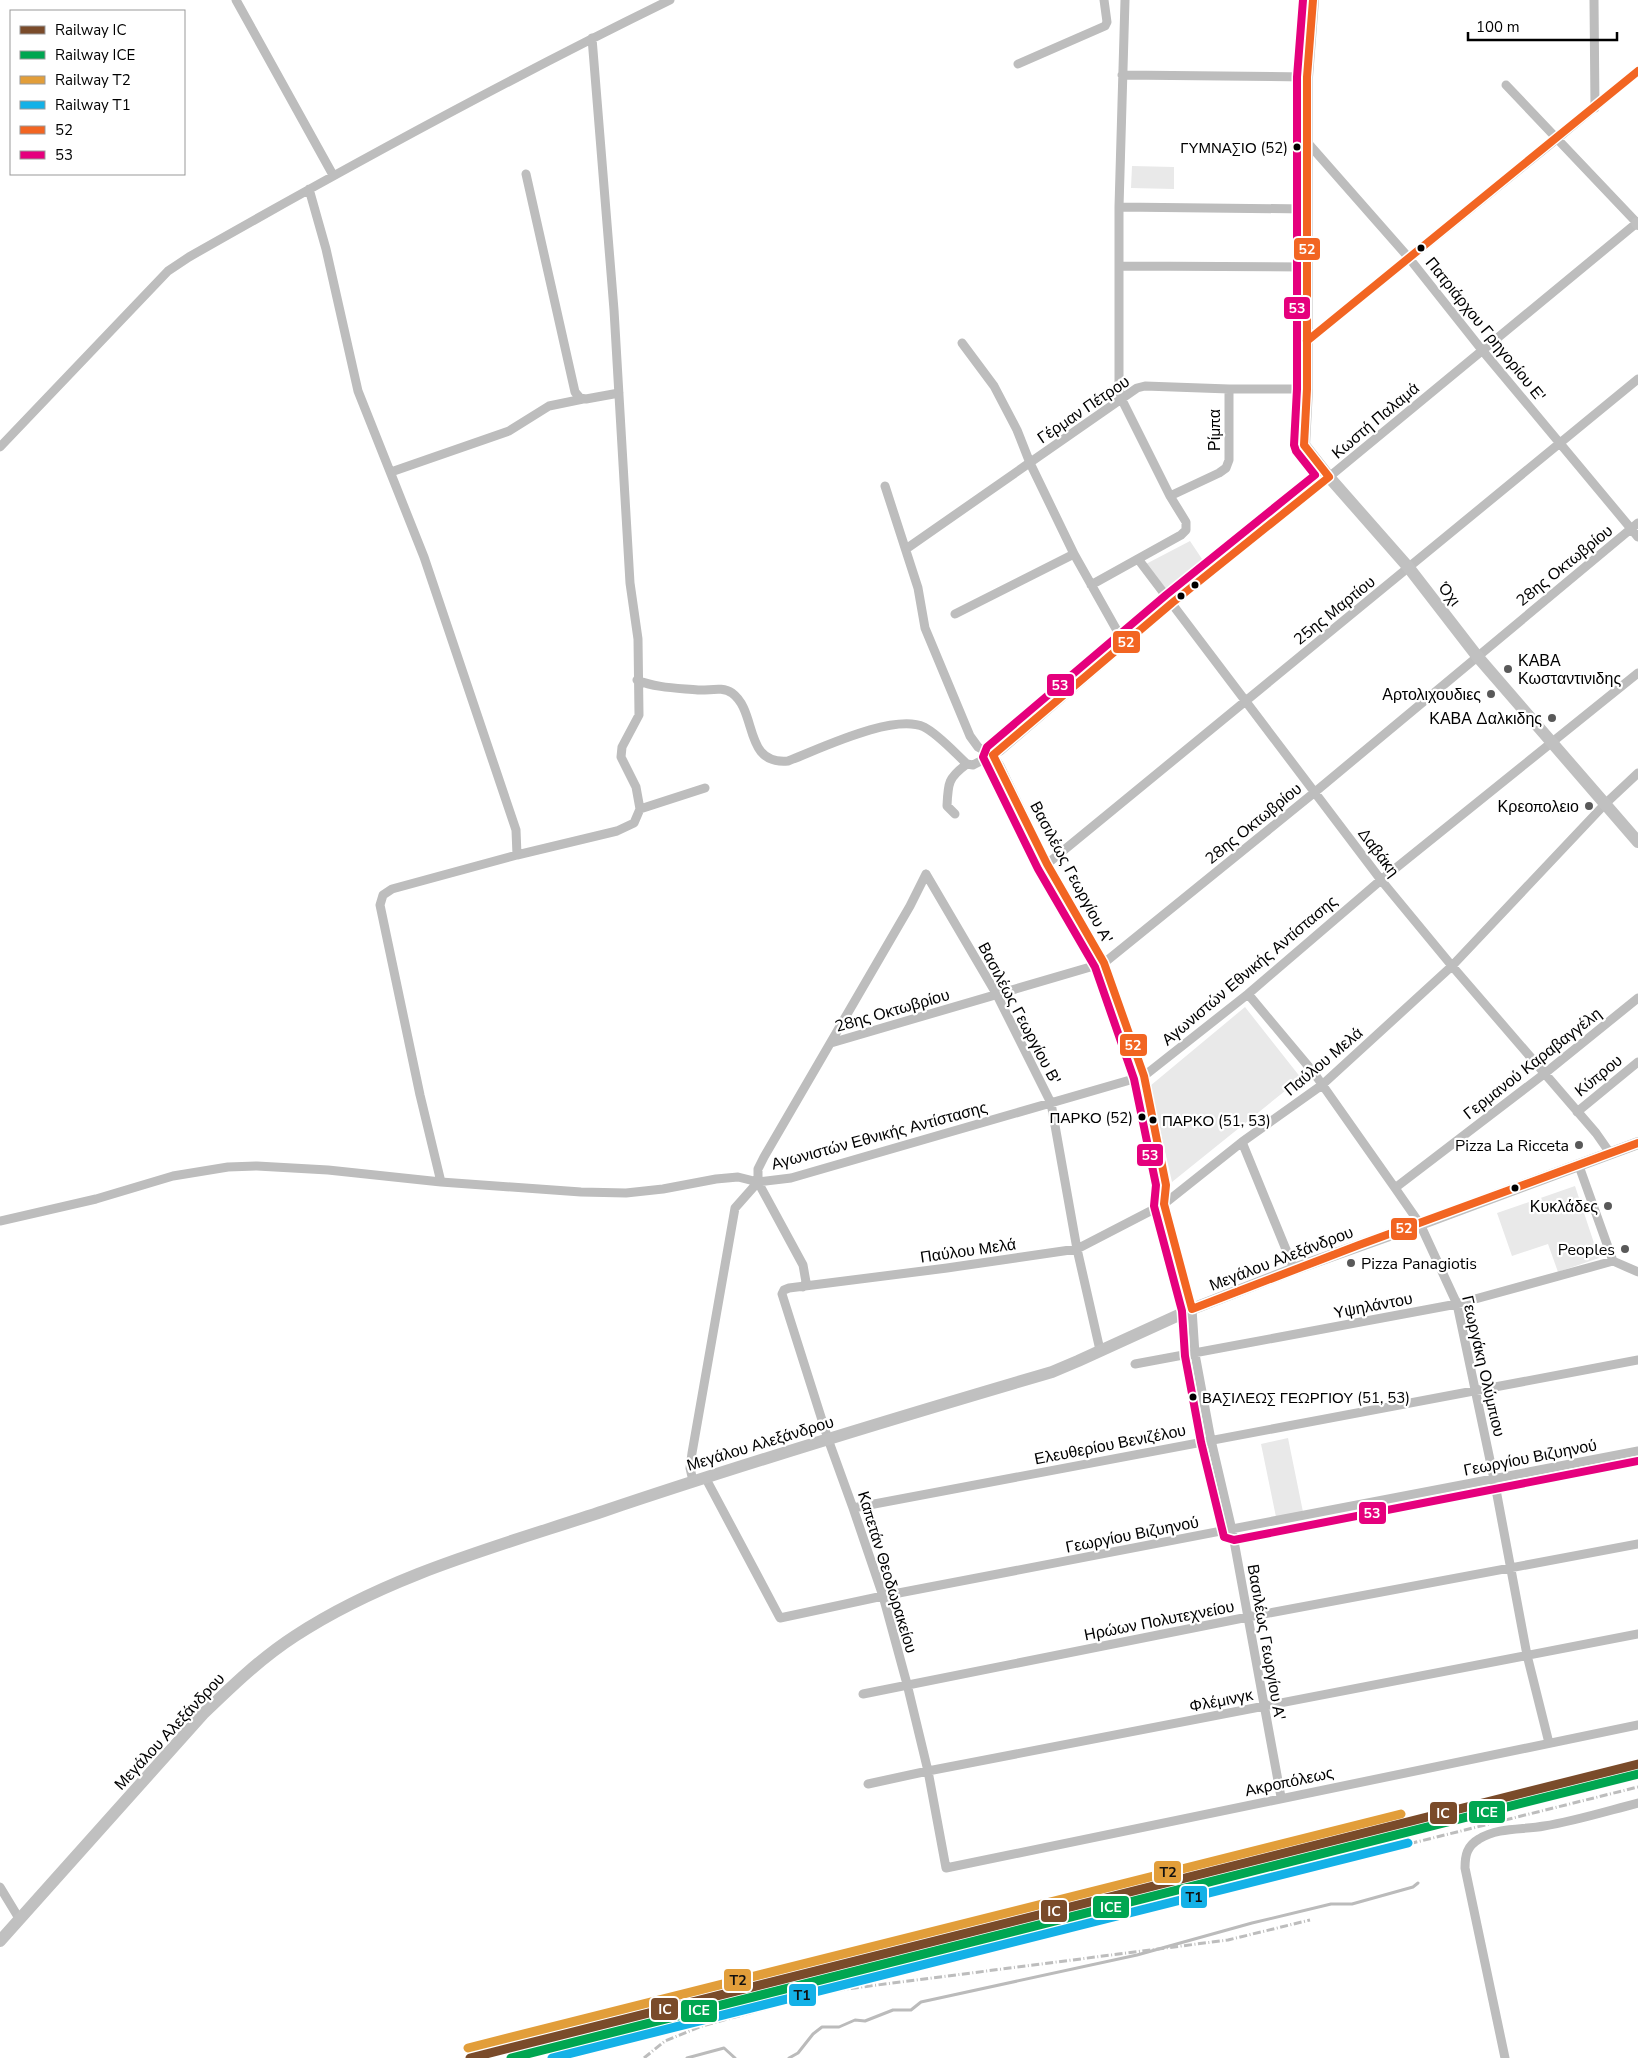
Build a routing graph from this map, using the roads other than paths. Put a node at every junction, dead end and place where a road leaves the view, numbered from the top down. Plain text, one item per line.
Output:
1 (236, 0) edge
2 (670, 0) edge
3 (1104, 0) edge
4 (1125, 0) edge
5 (1594, 0) edge
6 (1311, 2) edge
7 (592, 38) junction
8 (1018, 64) dead end
9 (1638, 71) edge
10 (1122, 75) junction
11 (1307, 76) junction
12 (1506, 85) dead end
13 (1595, 108) junction
14 (1558, 138) junction
15 (1308, 142) junction
16 (526, 174) dead end
17 (333, 175) junction
18 (309, 189) junction
19 (1119, 207) junction
20 (1307, 209) junction
21 (1638, 223) edge
22 (1409, 258) junction
23 (1119, 266) junction
24 (1307, 267) junction
25 (1307, 341) junction
26 (962, 342) dead end
27 (1482, 350) junction
28 (1638, 379) edge
29 (1229, 389) junction
30 (1307, 389) junction
31 (619, 393) junction
32 (583, 399) junction
33 (1122, 400) junction
34 (1560, 444) junction
35 (0, 447) edge
36 (1030, 463) junction
37 (391, 472) junction
38 (1329, 477) junction
39 (885, 486) dead end
40 (1170, 496) junction
41 (1635, 526) edge
42 (1638, 537) edge
43 (906, 549) junction
44 (1074, 554) junction
45 (1138, 559) junction
46 (1409, 568) junction
47 (1091, 586) junction
48 (1172, 603) junction
49 (955, 614) dead end
50 (1124, 643) junction
51 (1477, 656) junction
52 (1638, 673) edge
53 (637, 680) junction
54 (1246, 702) junction
55 (1552, 742) junction
56 (994, 755) junction
57 (967, 764) junction
58 (1638, 773) edge
59 (705, 788) dead end
60 (1315, 792) junction
61 (1605, 804) junction
62 (640, 809) junction
63 (955, 814) dead end
64 (1638, 842) edge
65 (518, 855) junction
66 (1047, 864) junction
67 (1381, 880) junction
68 (1104, 962) junction
69 (1452, 966) junction
70 (1248, 994) junction
71 (997, 996) junction
72 (1638, 998) edge
73 (831, 1043) junction
74 (1638, 1062) edge
75 (1544, 1074) junction
76 (1144, 1076) junction
77 (1322, 1085) junction
78 (1051, 1103) junction
79 (1577, 1112) junction
80 (1242, 1142) junction
81 (1638, 1143) edge
82 (1610, 1154) junction
83 (1579, 1166) junction
84 (441, 1182) junction
85 (758, 1182) junction
86 (1395, 1188) junction
87 (1164, 1204) junction
88 (0, 1221) edge
89 (1420, 1224) junction
90 (1077, 1248) junction
91 (1613, 1261) junction
92 (1294, 1269) junction
93 (1638, 1272) edge
94 (803, 1287) junction
95 (784, 1290) joint
96 (1457, 1304) junction
97 (1192, 1309) junction
98 (1100, 1350) junction
99 (1195, 1354) junction
100 (1638, 1360) edge
101 (1135, 1364) dead end
102 (1475, 1390) junction
103 (828, 1439) junction
104 (1211, 1440) junction
105 (1638, 1451) edge
106 (699, 1479) junction
107 (1494, 1479) junction
108 (853, 1508) junction
109 (1232, 1530) junction
110 (1638, 1544) edge
111 (1510, 1569) junction
112 (883, 1596) junction
113 (1248, 1617) junction
114 (1638, 1634) edge
115 (1528, 1655) junction
116 (907, 1684) junction
117 (863, 1694) dead end
118 (1264, 1707) junction
119 (1638, 1725) edge
120 (1549, 1743) junction
121 (928, 1771) junction
122 (868, 1784) dead end
123 (1281, 1798) junction
124 (1638, 1803) edge
125 (946, 1868) joint
126 (0, 1887) edge
127 (20, 1920) junction
128 (0, 1941) edge
129 (1506, 2058) edge

1 - 17 street
2 - 7 street
3 - 8 street
4 - 10 street
5 - 13 street
6 - 11 street, Όχι
7 - 17 street
7 - 31 street
9 - 13 street
10 - 11 street
10 - 19 street
11 - 15 street, Όχι
12 - 14 street
13 - 14 street
14 - 21 street
14 - 22 street
15 - 20 street, Όχι
15 - 22 street, Πατριάρχου Γρηγορίου Ε'
16 - 32 street
17 - 18 street
18 - 35 street
18 - 37 street
19 - 20 street
19 - 23 street
20 - 24 street, Όχι
21 - 27 street, Κωστή Παλαμά
22 - 25 street
22 - 27 street, Πατριάρχου Γρηγορίου Ε'
23 - 24 street
23 - 33 street
24 - 25 street, Όχι
25 - 30 street, Όχι
26 - 36 street
27 - 34 street, Πατριάρχου Γρηγορίου Ε'
27 - 38 street, Κωστή Παλαμά
28 - 34 street, 25ης Μαρτίου
29 - 30 street, Γέρμαν Πέτρου
29 - 33 street, Γέρμαν Πέτρου
29 - 40 street, Ρίμπα
30 - 38 street, Όχι
31 - 32 street
31 - 53 street
32 - 37 street
33 - 36 street, Γέρμαν Πέτρου
33 - 40 street
34 - 41 street, Πατριάρχου Γρηγορίου Ε'
34 - 46 street, 25ης Μαρτίου
36 - 43 street, Γέρμαν Πέτρου
36 - 44 street
37 - 65 street
38 - 46 street, Όχι
38 - 48 street, Κωστή Παλαμά
39 - 43 street
40 - 45 street
41 - 42 street, Πατριάρχου Γρηγορίου Ε'
41 - 51 street, 28ης Οκτωβρίου
43 - 56 street
44 - 47 street
44 - 49 street
45 - 47 street
45 - 48 street, Δαβάκη
46 - 51 street, Όχι
46 - 54 street, 25ης Μαρτίου
47 - 50 street
48 - 50 street, Κωστή Παλαμά
48 - 54 street, Δαβάκη
50 - 56 street, Κωστή Παλαμά
51 - 55 street, Όχι
51 - 60 street, 28ης Οκτωβρίου
52 - 55 street, Αγωνιστών Εθνικής Αντίστασης
53 - 57 street
53 - 62 street
54 - 60 street, Δαβάκη
54 - 66 street, 25ης Μαρτίου
55 - 61 street, Όχι
55 - 67 street, Αγωνιστών Εθνικής Αντίστασης
56 - 57 street, Κωστή Παλαμά
56 - 66 street, Βασιλέως Γεωργίου Α'
57 - 63 street
58 - 61 street, Παύλου Μελά
59 - 62 street
60 - 67 street, Δαβάκη
60 - 68 street, 28ης Οκτωβρίου
61 - 64 street, Όχι
61 - 69 street, Παύλου Μελά
62 - 65 street
65 - 84 street
66 - 68 street, Βασιλέως Γεωργίου Α'
67 - 69 street, Δαβάκη
67 - 70 street, Αγωνιστών Εθνικής Αντίστασης
68 - 71 street, 28ης Οκτωβρίου
68 - 76 street, Βασιλέως Γεωργίου Α'
69 - 75 street, Δαβάκη
69 - 77 street, Παύλου Μελά
70 - 76 street, Αγωνιστών Εθνικής Αντίστασης
70 - 77 street, Γεωργάκη Ολύμπιου
71 - 73 street, 28ης Οκτωβρίου
71 - 73 street, Βασιλέως Γεωργίου Β'
71 - 78 street, Βασιλέως Γεωργίου Β'
72 - 75 street, Γερμανού Καραβαγγέλη
73 - 85 street
74 - 79 street, Κύπρου
75 - 79 street, Δαβάκη
75 - 86 street, Γερμανού Καραβαγγέλη
76 - 78 street, Αγωνιστών Εθνικής Αντίστασης
76 - 87 street, Βασιλέως Γεωργίου Α'
77 - 80 street, Παύλου Μελά
77 - 86 street, Γεωργάκη Ολύμπιου
78 - 85 street, Αγωνιστών Εθνικής Αντίστασης
78 - 90 street, Βασιλέως Γεωργίου Β'
79 - 82 street, Δαβάκη
80 - 87 street, Παύλου Μελά
80 - 92 street
81 - 82 street, Μεγάλου Αλεξάνδρου
82 - 83 street, Μεγάλου Αλεξάνδρου
83 - 89 street, Μεγάλου Αλεξάνδρου
83 - 91 street
84 - 85 street, Αγωνιστών Εθνικής Αντίστασης
84 - 88 street, Αγωνιστών Εθνικής Αντίστασης
85 - 94 street
85 - 106 street
86 - 89 street, Γεωργάκη Ολύμπιου
87 - 90 street, Παύλου Μελά
87 - 97 street, Βασιλέως Γεωργίου Α'
89 - 92 street, Μεγάλου Αλεξάνδρου
89 - 96 street, Γεωργάκη Ολύμπιου
90 - 94 street, Παύλου Μελά
90 - 98 street, Βασιλέως Γεωργίου Β'
91 - 93 street
91 - 96 street, Υψηλάντου
92 - 97 street, Μεγάλου Αλεξάνδρου
94 - 95 street, Παύλου Μελά
95 - 103 street, Καπετάν Θεοδωρακείου
96 - 99 street, Υψηλάντου
96 - 102 street, Γεωργάκη Ολύμπιου
97 - 98 street, Μεγάλου Αλεξάνδρου
97 - 99 street, Βασιλέως Γεωργίου Α'
98 - 103 street, Μεγάλου Αλεξάνδρου
99 - 101 street, Υψηλάντου
99 - 104 street, Βασιλέως Γεωργίου Α'
100 - 102 street, Ελευθερίου Βενιζέλου
102 - 104 street, Ελευθερίου Βενιζέλου
102 - 107 street, Γεωργάκη Ολύμπιου
103 - 106 street, Μεγάλου Αλεξάνδρου
103 - 108 street, Καπετάν Θεοδωρακείου
104 - 108 street, Ελευθερίου Βενιζέλου
104 - 109 street, Βασιλέως Γεωργίου Α'
105 - 107 street, Γεωργίου Βιζυηνού
106 - 112 street, Γεωργίου Βιζυηνού
106 - 127 street, Μεγάλου Αλεξάνδρου
107 - 109 street, Γεωργίου Βιζυηνού
107 - 111 street, Γεωργάκη Ολύμπιου
108 - 112 street, Καπετάν Θεοδωρακείου
109 - 112 street, Γεωργίου Βιζυηνού
109 - 113 street, Βασιλέως Γεωργίου Α'
110 - 111 street, Ηρώων Πολυτεχνείου
111 - 113 street, Ηρώων Πολυτεχνείου
111 - 115 street, Γεωργάκη Ολύμπιου
112 - 116 street, Καπετάν Θεοδωρακείου
113 - 116 street, Ηρώων Πολυτεχνείου
113 - 118 street, Βασιλέως Γεωργίου Α'
114 - 115 street, Φλέμινγκ
115 - 118 street, Φλέμινγκ
115 - 120 street, Γεωργάκη Ολύμπιου
116 - 117 street, Ηρώων Πολυτεχνείου
116 - 121 street, Καπετάν Θεοδωρακείου
118 - 121 street, Φλέμινγκ
118 - 123 street, Βασιλέως Γεωργίου Α'
119 - 120 street, Ακροπόλεως
120 - 123 street, Ακροπόλεως
121 - 122 street, Φλέμινγκ
121 - 125 street, Καπετάν Θεοδωρακείου
123 - 125 street, Ακροπόλεως
124 - 129 street
126 - 127 street
127 - 128 street, Μεγάλου Αλεξάνδρου

